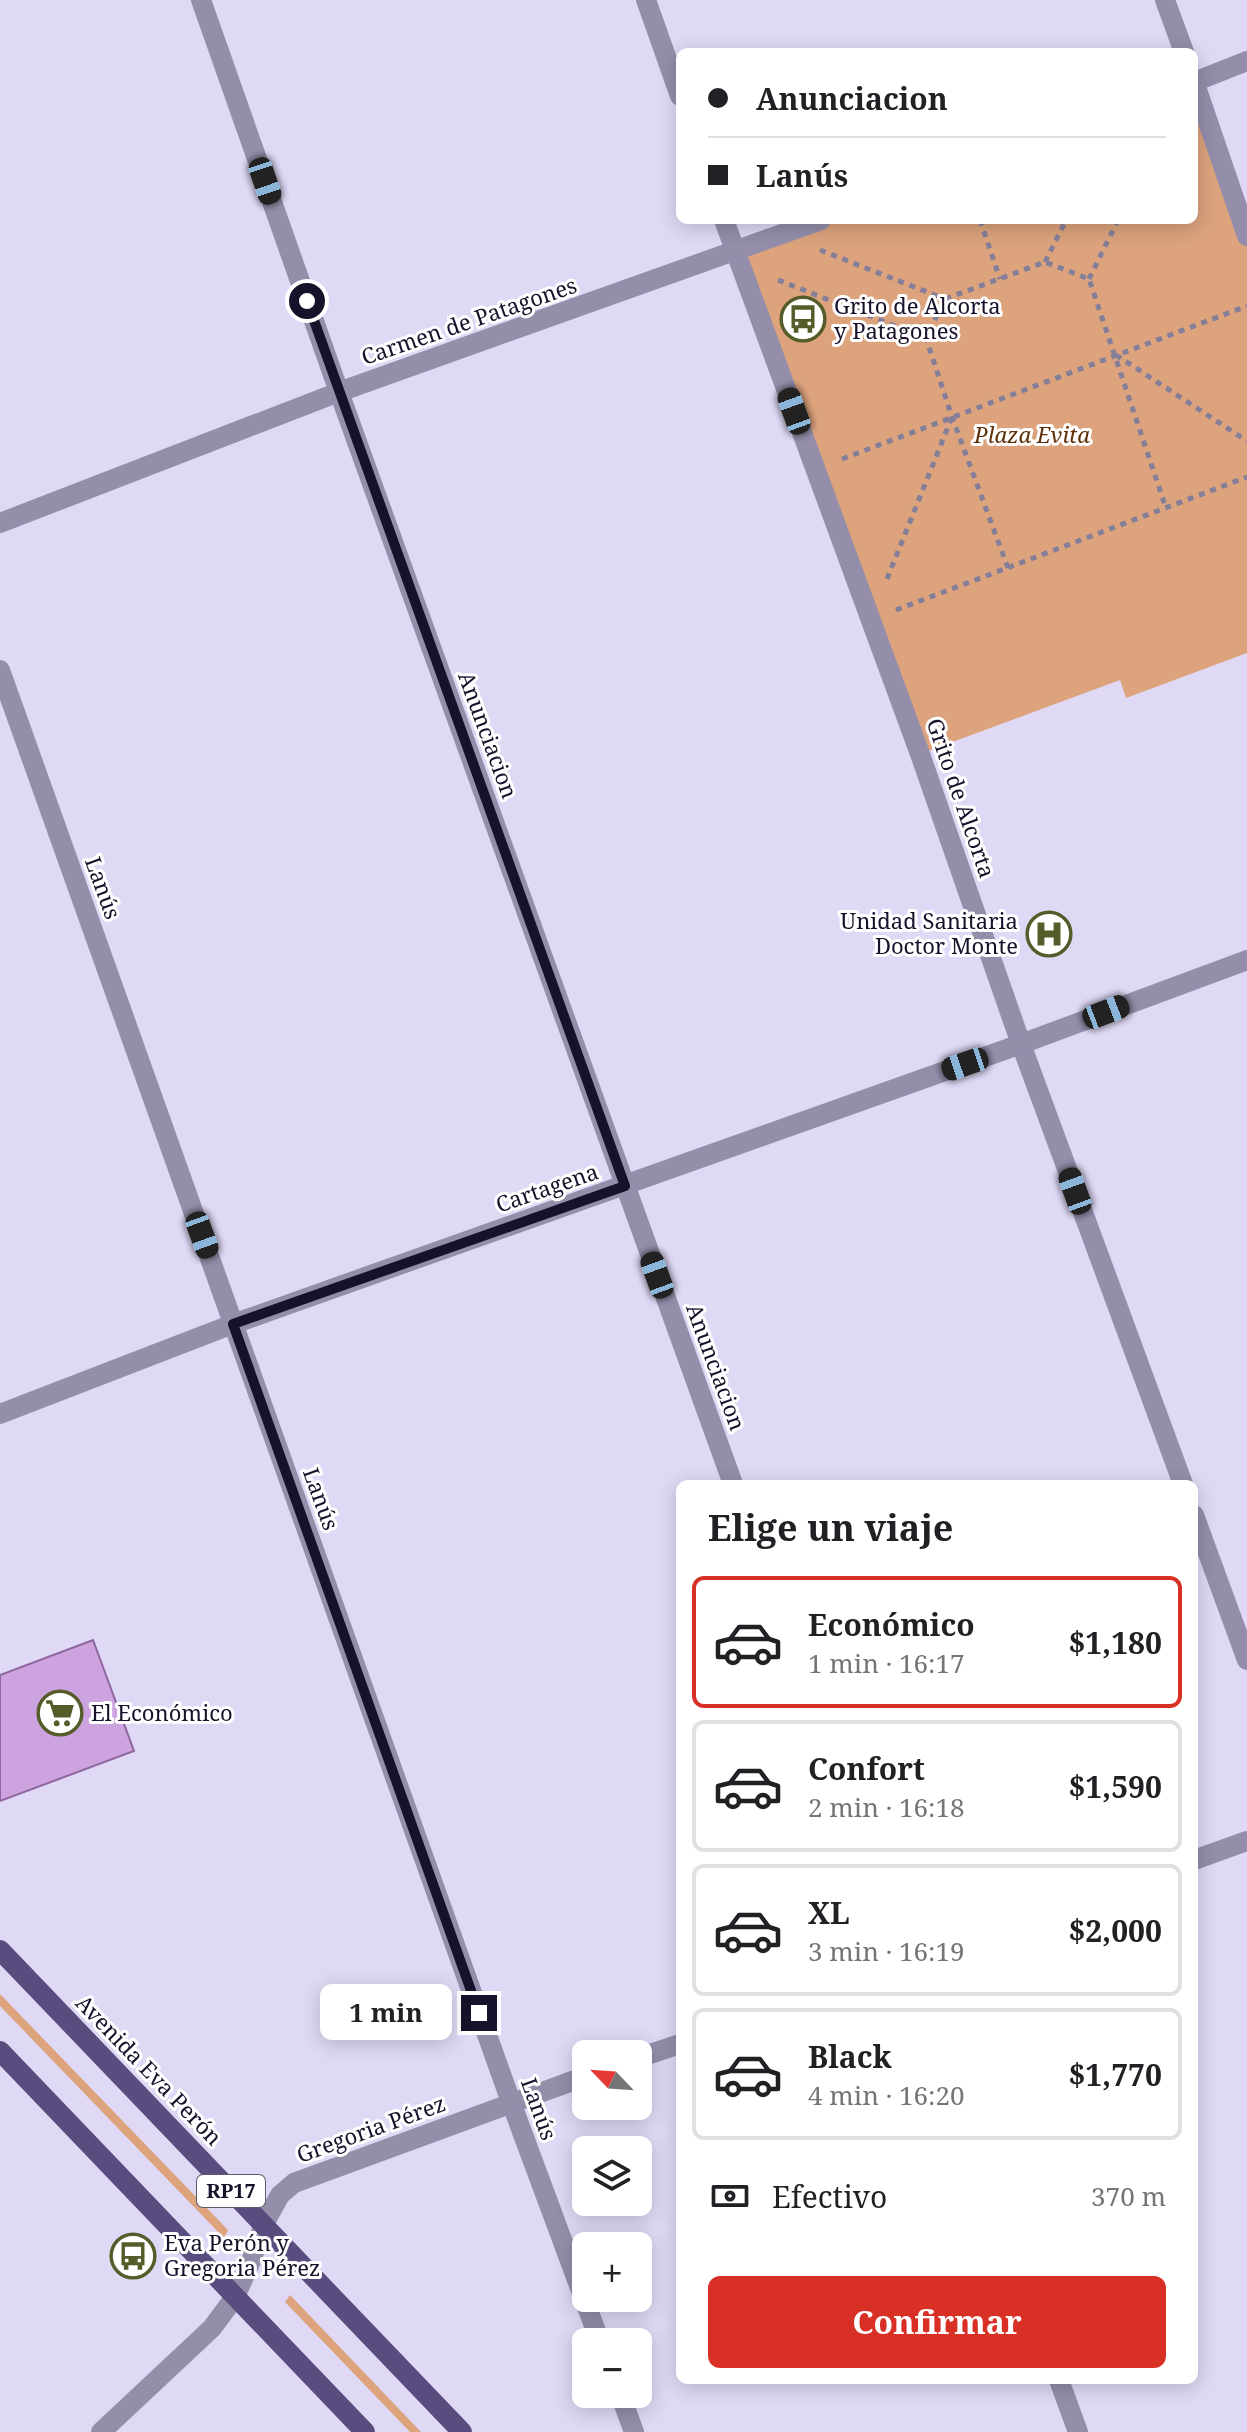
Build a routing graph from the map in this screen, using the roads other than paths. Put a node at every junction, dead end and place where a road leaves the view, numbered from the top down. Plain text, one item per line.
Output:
1 (201, 0) edge
2 (646, 0) edge
3 (1165, 0) edge
4 (1183, 48) edge
5 (1247, 61) edge
6 (1198, 80) edge
7 (676, 85) edge
8 (1198, 94) edge
9 (725, 224) edge
10 (810, 224) edge
11 (1247, 236) edge
12 (738, 259) junction
13 (339, 392) junction
14 (0, 523) edge
15 (0, 670) edge
16 (1247, 960) edge
17 (1021, 1044) junction
18 (625, 1186) junction
19 (233, 1324) junction
20 (0, 1414) edge
21 (732, 1480) edge
22 (1182, 1480) edge
23 (1198, 1526) edge
24 (1247, 1660) edge
25 (1247, 1841) edge
26 (1198, 1859) edge
27 (0, 1950) edge
28 (676, 2045) edge
29 (0, 2051) edge
30 (652, 2053) edge
31 (572, 2081) edge
32 (511, 2102) junction
33 (264, 2224) junction
34 (235, 2297) junction
35 (595, 2328) edge
36 (1060, 2384) edge
37 (625, 2408) edge
38 (101, 2432) edge
39 (365, 2432) edge
40 (462, 2432) edge
41 (634, 2432) edge
42 (1078, 2432) edge

1 - 13 street, Anunciacion
2 - 7 street
3 - 4 street
5 - 6 street
8 - 11 street
9 - 12 street, Grito de Alcorta
10 - 12 street, Carmen de Patagones
12 - 13 street, Carmen de Patagones
12 - 17 street, Grito de Alcorta
13 - 14 street, Carmen de Patagones
13 - 18 street, Anunciacion
15 - 19 street, Lanús
16 - 17 street, Cartagena
17 - 18 street, Cartagena
17 - 22 street, Grito de Alcorta
18 - 19 street, Cartagena
18 - 21 street, Anunciacion
19 - 20 street, Cartagena
19 - 32 street, Lanús
23 - 24 street
25 - 26 street
27 - 33 main road, Avenida Eva Perón / RP17
28 - 30 street
29 - 34 main road
31 - 32 street, Gregoria Pérez
32 - 33 street, Gregoria Pérez
32 - 35 street, Lanús
33 - 34 street, Gregoria Pérez
33 - 40 main road, Avenida Eva Perón / RP17
34 - 38 street, Gregoria Pérez
34 - 39 main road
36 - 42 street
37 - 41 street

